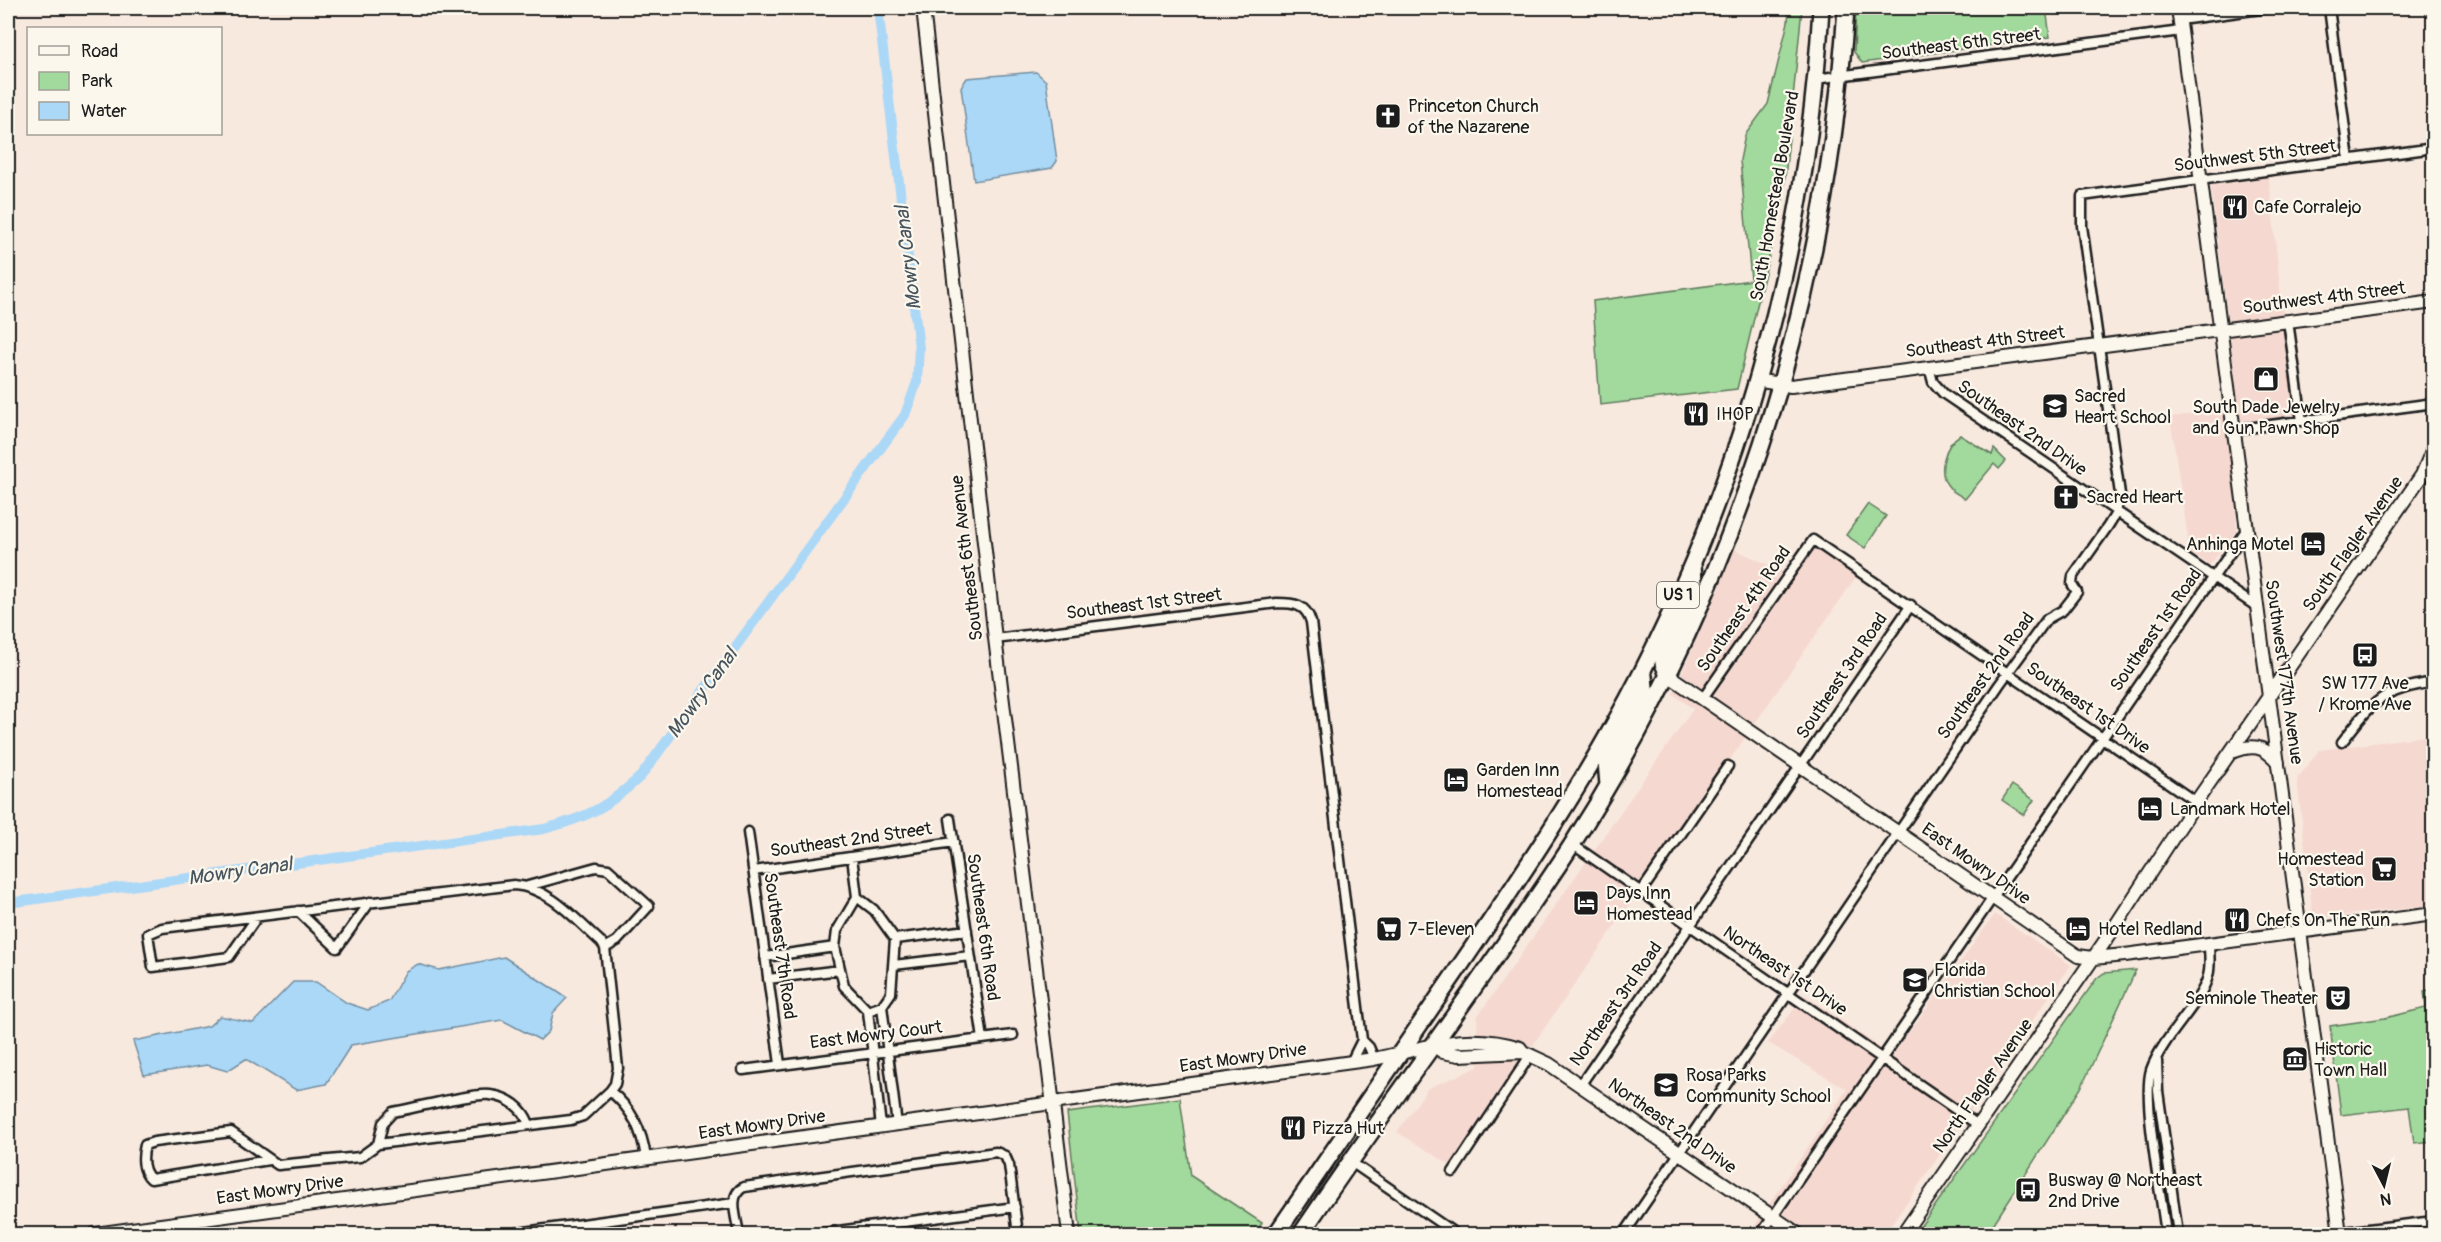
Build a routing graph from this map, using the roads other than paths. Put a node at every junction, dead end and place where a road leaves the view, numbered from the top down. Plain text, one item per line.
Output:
1 (922, 8) edge
2 (1821, 8) edge
3 (1846, 8) edge
4 (2268, 8) edge
5 (2329, 8) edge
6 (2180, 19) edge
7 (1841, 76) junction
8 (1815, 79) junction
9 (2433, 148) edge
10 (2349, 160) junction
11 (2200, 179) junction
12 (2082, 196) joint
13 (2433, 302) edge
14 (2288, 321) junction
15 (2220, 329) junction
16 (2098, 346) junction
17 (1929, 367) junction
18 (1755, 381) junction
19 (1780, 386) junction
20 (2433, 403) edge
21 (2302, 421) junction
22 (2234, 430) junction
23 (2433, 446) edge
24 (2116, 513) junction
25 (2246, 530) junction
26 (1813, 540) joint
27 (1692, 560) junction
28 (2213, 577) junction
29 (1911, 605) junction
30 (2257, 607) junction
31 (995, 639) junction
32 (1642, 672) junction
33 (2008, 674) junction
34 (1668, 675) junction
35 (2433, 682) edge
36 (2269, 697) junction
37 (1703, 698) junction
38 (2101, 738) junction
39 (2342, 742) dead end
40 (2232, 752) junction
41 (2278, 763) junction
42 (1801, 765) junction
43 (1728, 766) dead end
44 (1608, 785) junction
45 (2196, 802) junction
46 (950, 819) dead end
47 (748, 832) dead end
48 (1898, 832) junction
49 (954, 842) junction
50 (1572, 844) junction
51 (852, 857) junction
52 (754, 871) junction
53 (528, 886) junction
54 (1641, 892) junction
55 (857, 897) junction
56 (1992, 898) junction
57 (370, 902) junction
58 (298, 911) junction
59 (2433, 914) edge
60 (257, 917) junction
61 (1691, 926) junction
62 (967, 930) junction
63 (2300, 932) junction
64 (895, 939) junction
65 (2209, 944) junction
66 (835, 947) junction
67 (605, 948) junction
68 (970, 956) junction
69 (765, 957) junction
70 (2093, 958) junction
71 (894, 965) junction
72 (840, 970) junction
73 (768, 979) junction
74 (1789, 993) junction
75 (882, 1006) junction
76 (868, 1011) junction
77 (1013, 1035) dead end
78 (983, 1039) junction
79 (1362, 1040) junction
80 (1433, 1045) junction
81 (887, 1051) junction
82 (872, 1052) junction
83 (1401, 1053) junction
84 (1527, 1053) junction
85 (2157, 1057) junction
86 (1881, 1058) junction
87 (1374, 1059) junction
88 (1351, 1062) junction
89 (780, 1064) junction
90 (743, 1070) dead end
91 (1581, 1084) junction
92 (610, 1090) junction
93 (1052, 1104) junction
94 (529, 1124) junction
95 (897, 1125) junction
96 (1978, 1125) junction
97 (881, 1127) junction
98 (378, 1144) junction
99 (1680, 1153) junction
100 (646, 1158) junction
101 (269, 1160) junction
102 (1351, 1162) junction
103 (1453, 1172) dead end
104 (735, 1203) junction
105 (1015, 1207) junction
106 (1773, 1217) junction
107 (2433, 1221) edge
108 (166, 1229) edge
109 (95, 1234) edge
110 (510, 1234) edge
111 (739, 1234) edge
112 (816, 1234) edge
113 (1018, 1234) edge
114 (1069, 1234) edge
115 (1276, 1234) edge
116 (1301, 1234) edge
117 (1456, 1234) edge
118 (1624, 1234) edge
119 (1761, 1234) edge
120 (1798, 1234) edge
121 (1902, 1234) edge
122 (2166, 1234) edge
123 (2178, 1234) edge
124 (2336, 1234) edge

1 - 31 street, Southeast 6th Avenue
2 - 8 highway, South Homestead Boulevard / US 1
3 - 7 highway, US 1
4 - 6 street, Southeast 6th Street
5 - 10 street
6 - 7 street, Southeast 6th Street
6 - 11 street, Southwest 177th Avenue
7 - 8 street, Southeast 6th Street
7 - 19 highway, US 1
8 - 18 highway, South Homestead Boulevard / US 1
9 - 10 street, Southwest 5th Street
10 - 11 street, Southwest 5th Street
11 - 12 street, Southwest 5th Street
11 - 15 street, Southwest 177th Avenue
12 - 16 street, Southeast 2nd Road
13 - 14 street, Southwest 4th Street
14 - 15 street, Southwest 4th Street
14 - 21 street
15 - 16 street, Southeast 4th Street
15 - 22 street, Southwest 177th Avenue
16 - 17 street, Southeast 4th Street
16 - 24 street, Southeast 2nd Road
17 - 19 street, Southeast 4th Street
17 - 24 street, Southeast 2nd Drive
18 - 19 street, Southeast 4th Street
18 - 27 highway, South Homestead Boulevard / US 1
19 - 34 highway, US 1
20 - 21 street
21 - 22 street
22 - 25 street, Southwest 177th Avenue
23 - 36 street, South Flagler Avenue
24 - 28 street, Southeast 2nd Drive
24 - 33 street, Southeast 2nd Road
25 - 28 street, Southeast 1st Road
25 - 30 street, Southwest 177th Avenue
26 - 29 street, Southeast 1st Drive
26 - 37 street, Southeast 4th Road
27 - 32 highway, South Homestead Boulevard / US 1
27 - 34 highway
28 - 30 street, Southeast 2nd Drive
28 - 38 street, Southeast 1st Road
29 - 33 street, Southeast 1st Drive
29 - 42 street, Southeast 3rd Road
30 - 36 street, Southwest 177th Avenue
31 - 79 street, Southeast 1st Street
31 - 93 street, Southeast 6th Avenue
32 - 44 highway
32 - 83 highway, South Homestead Boulevard / US 1
33 - 38 street, Southeast 1st Drive
33 - 48 street, Southeast 2nd Road
34 - 37 street, East Mowry Drive
34 - 44 highway, US 1
35 - 39 street
36 - 40 street, South Flagler Avenue
36 - 41 street, Southwest 177th Avenue
37 - 42 street, East Mowry Drive
38 - 45 street, Southeast 1st Drive
38 - 56 street, Southeast 1st Road
40 - 41 street
40 - 45 street, South Flagler Avenue
41 - 63 street, Southwest 177th Avenue
42 - 48 street, East Mowry Drive
42 - 61 street, Northeast 3rd Road
43 - 54 street
44 - 50 highway, US 1
45 - 70 street, South Flagler Avenue
46 - 49 street, Southeast 6th Road
47 - 52 street, Southeast 7th Road
48 - 56 street, East Mowry Drive
48 - 74 street, Southeast 2nd Road
49 - 51 street, Southeast 2nd Street
49 - 62 street, Southeast 6th Road
50 - 54 street, Northeast 1st Drive
50 - 80 highway, US 1
51 - 52 street, Southeast 2nd Street
51 - 55 street
52 - 69 street, Southeast 7th Road
53 - 57 street
53 - 67 street
53 - 67 street
54 - 61 street, Northeast 1st Drive
55 - 64 street
55 - 66 street
56 - 70 street, East Mowry Drive
56 - 86 street, Southeast 1st Road
57 - 58 street
57 - 58 street
58 - 60 street
59 - 63 street, East Mowry Drive
60 - 60 street
61 - 74 street, Northeast 1st Drive
61 - 91 street, Northeast 3rd Road
62 - 64 street
62 - 68 street, Southeast 6th Road
63 - 65 street, East Mowry Drive
63 - 124 street, Southwest 177th Avenue
64 - 71 street
65 - 70 street, East Mowry Drive
65 - 85 street
66 - 69 street
66 - 72 street
67 - 92 street
68 - 71 street
68 - 78 street, Southeast 6th Road
69 - 73 street, Southeast 7th Road
70 - 96 street, North Flagler Avenue
71 - 75 street
72 - 73 street
72 - 76 street
73 - 89 street, Southeast 7th Road
74 - 86 street, Northeast 1st Drive
74 - 99 street, Southeast 2nd Road
75 - 76 street
75 - 81 street
76 - 82 street
77 - 78 street, East Mowry Court
78 - 81 street, East Mowry Court
79 - 87 street
79 - 88 street
80 - 83 street, East Mowry Drive
80 - 84 street
80 - 102 highway, US 1
81 - 82 street, East Mowry Court
81 - 95 street
82 - 89 street, East Mowry Court
82 - 97 street
83 - 87 street, East Mowry Drive
83 - 115 highway, US 1
84 - 91 street, Northeast 2nd Drive
84 - 103 street
85 - 122 street
85 - 123 street
86 - 96 street, Northeast 1st Drive
86 - 106 street, Southeast 1st Road
87 - 88 street, East Mowry Drive
88 - 93 street, East Mowry Drive
89 - 90 street, East Mowry Court
91 - 99 street, Northeast 2nd Drive
92 - 94 street
92 - 100 street
93 - 95 street, East Mowry Drive
93 - 114 street, Southeast 6th Avenue
94 - 98 street
94 - 98 street
95 - 97 street, East Mowry Drive
96 - 121 street, North Flagler Avenue
97 - 100 street, East Mowry Drive
98 - 101 street
99 - 106 street, Northeast 2nd Drive
99 - 118 street, Southeast 2nd Road
100 - 108 street, East Mowry Drive
101 - 101 street
102 - 116 highway, US 1
102 - 117 street
104 - 105 street
104 - 110 street
104 - 111 street
105 - 112 street
105 - 113 street
106 - 119 street, Southeast 1st Road
106 - 120 street, Northeast 2nd Drive
107 - 124 street
108 - 109 street, East Mowry Drive

